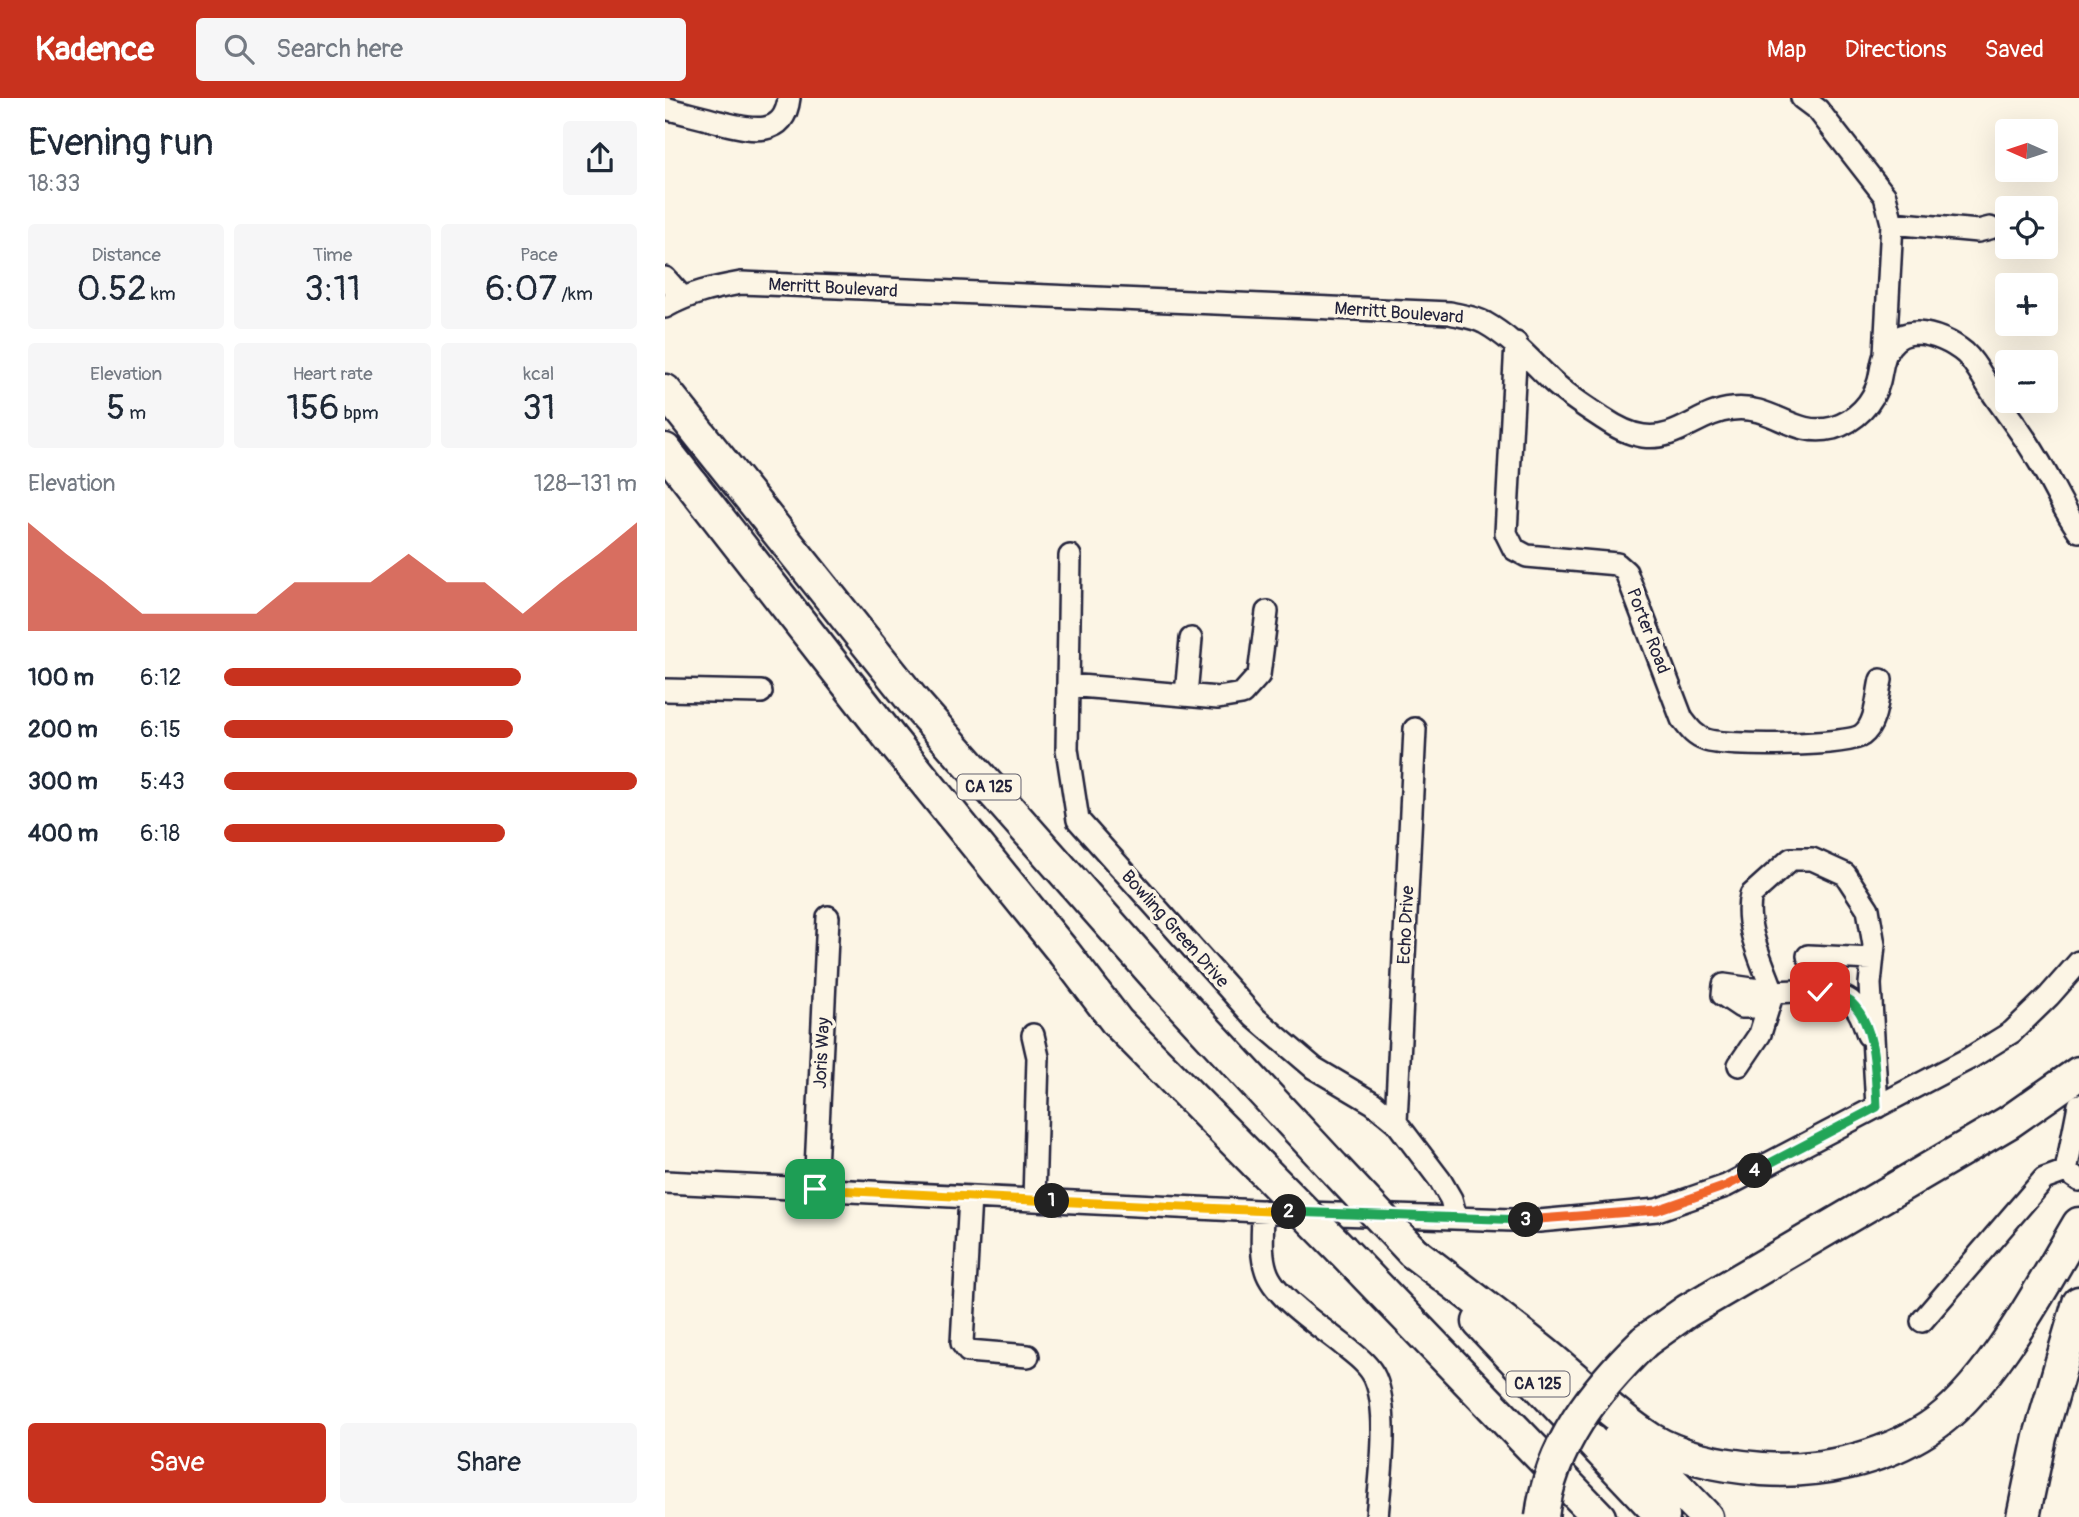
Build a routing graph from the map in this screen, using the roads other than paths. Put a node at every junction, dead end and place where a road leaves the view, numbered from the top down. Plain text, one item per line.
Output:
1 (789, 98) edge
2 (1802, 98) edge
3 (665, 108) edge
4 (1892, 223) junction
5 (1990, 228) dead end
6 (665, 278) edge
7 (673, 302) edge
8 (1516, 343) junction
9 (1885, 354) junction
10 (665, 391) edge
11 (665, 450) edge
12 (2079, 531) edge
13 (1070, 556) dead end
14 (1267, 612) dead end
15 (1191, 639) dead end
16 (1881, 680) dead end
17 (1068, 685) junction
18 (665, 690) edge
19 (761, 692) dead end
20 (1186, 695) junction
21 (1415, 729) dead end
22 (828, 917) dead end
23 (1808, 956) dead end
24 (1872, 959) junction
25 (2079, 962) edge
26 (1772, 995) junction
27 (1033, 1035) dead end
28 (1874, 1050) junction
29 (1739, 1065) dead end
30 (2079, 1073) edge
31 (2079, 1105) edge
32 (1877, 1107) junction
33 (1396, 1122) junction
34 (2072, 1175) edge
35 (665, 1182) edge
36 (815, 1189) junction
37 (970, 1197) junction
38 (1034, 1200) junction
39 (1263, 1211) junction
40 (1456, 1218) junction
41 (2079, 1224) edge
42 (1413, 1252) junction
43 (2079, 1303) edge
44 (1922, 1321) dead end
45 (1434, 1343) junction
46 (1028, 1356) dead end
47 (1377, 1517) edge
48 (1542, 1517) edge
49 (1561, 1517) edge
50 (1599, 1517) edge
51 (1663, 1517) edge
52 (1706, 1517) edge
53 (2023, 1517) edge

1 - 3 street
2 - 4 street
4 - 5 street
4 - 9 street, Merritt Boulevard
6 - 7 street
7 - 8 street, Merritt Boulevard
8 - 9 street, Merritt Boulevard
8 - 16 street, Porter Road
9 - 12 street
10 - 42 highway, CA 125, bridge
11 - 45 highway, CA 125, bridge
13 - 17 street, Bowling Green Drive
14 - 20 street
15 - 20 street
17 - 20 street
17 - 33 street, Bowling Green Drive
18 - 19 street
21 - 33 street, Echo Drive
22 - 36 street, Joris Way
23 - 24 street
24 - 26 street
24 - 28 street
25 - 32 street
26 - 28 street
26 - 29 street
27 - 38 street
28 - 32 street
30 - 48 highway, bridge
31 - 34 street
32 - 40 street
33 - 40 street, Bowling Green Drive
34 - 44 street
35 - 36 street
36 - 37 street
37 - 38 street
37 - 46 street
38 - 39 street
39 - 40 street
39 - 47 street
41 - 42 highway
42 - 51 highway, CA 125
42 - 52 highway
43 - 53 highway
45 - 49 highway
45 - 50 highway, CA 125

